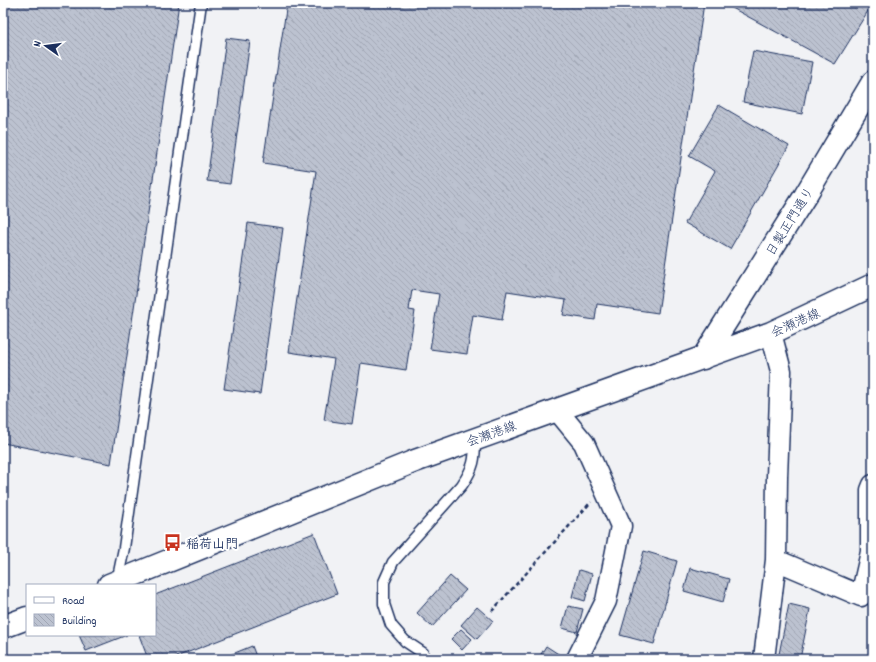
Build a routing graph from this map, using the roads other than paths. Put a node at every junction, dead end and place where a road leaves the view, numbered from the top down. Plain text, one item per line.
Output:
1 (201, 3) edge
2 (873, 82) edge
3 (873, 284) edge
4 (771, 333) junction
5 (703, 358) junction
6 (557, 410) junction
7 (476, 439) junction
8 (873, 485) edge
9 (776, 560) junction
10 (113, 583) edge
11 (26, 618) edge
12 (3, 627) edge
13 (420, 659) edge
14 (577, 659) edge
15 (764, 659) edge

1 - 10 lane
2 - 5 main road, 日製正門通り
3 - 4 main road, 会瀬港線
4 - 5 main road, 会瀬港線
4 - 9 street
5 - 6 main road, 会瀬港線
6 - 7 main road, 会瀬港線
6 - 14 street
7 - 10 main road, 会瀬港線
7 - 13 lane
8 - 9 street
9 - 15 street
11 - 12 main road

